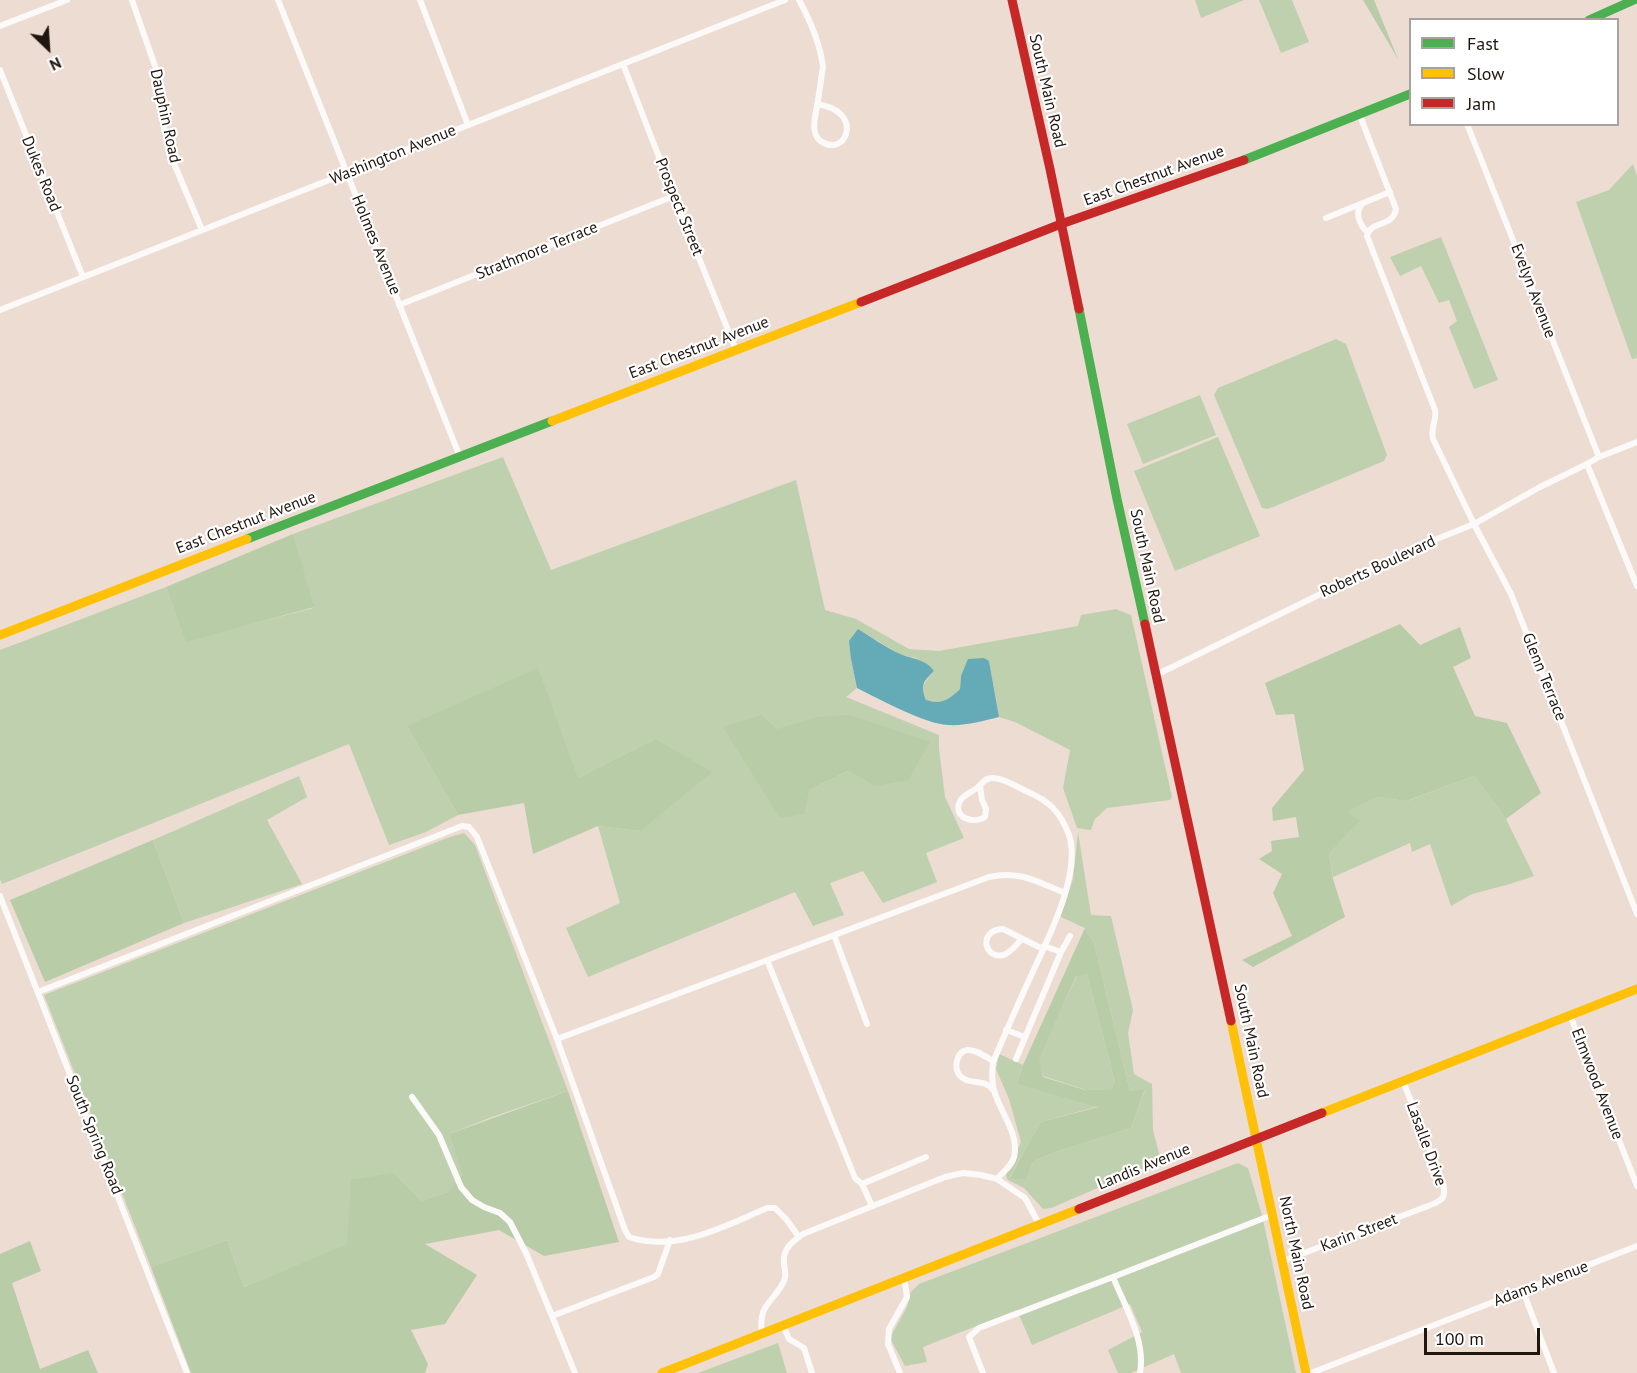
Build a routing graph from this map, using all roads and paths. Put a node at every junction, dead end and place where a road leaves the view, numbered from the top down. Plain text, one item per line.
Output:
1 (68, 0) edge
2 (132, 0) edge
3 (278, 0) edge
4 (420, 0) edge
5 (785, 0) edge
6 (799, 0) edge
7 (1012, 0) edge
8 (1634, 0) edge
9 (1594, 18) edge
10 (0, 26) edge
11 (623, 64) junction
12 (0, 70) edge
13 (1409, 94) edge
14 (818, 104) junction
15 (1359, 113) junction
16 (468, 125) junction
17 (1468, 126) edge
18 (347, 173) junction
19 (1390, 192) junction
20 (674, 196) junction
21 (1364, 203) junction
22 (1326, 218) dead end
23 (1062, 224) junction
24 (202, 230) junction
25 (1367, 232) junction
26 (82, 277) junction
27 (399, 305) junction
28 (0, 310) edge
29 (736, 350) junction
30 (1637, 442) edge
31 (460, 457) junction
32 (1599, 457) junction
33 (1587, 464) junction
34 (1474, 524) junction
35 (1637, 586) edge
36 (0, 635) edge
37 (1156, 675) junction
38 (980, 786) junction
39 (1065, 893) junction
40 (0, 897) edge
41 (1637, 914) edge
42 (834, 935) junction
43 (1070, 936) dead end
44 (1022, 939) junction
45 (1044, 948) junction
46 (1061, 952) junction
47 (767, 960) junction
48 (1637, 989) edge
49 (38, 992) junction
50 (1570, 1015) junction
51 (867, 1024) dead end
52 (1006, 1030) junction
53 (1025, 1037) junction
54 (557, 1039) junction
55 (1016, 1059) dead end
56 (993, 1061) junction
57 (1402, 1081) junction
58 (994, 1092) junction
59 (412, 1097) dead end
60 (1256, 1139) junction
61 (926, 1157) dead end
62 (997, 1179) junction
63 (862, 1184) junction
64 (1637, 1186) edge
65 (1435, 1203) joint
66 (872, 1206) junction
67 (1272, 1215) junction
68 (1040, 1224) junction
69 (799, 1237) junction
70 (670, 1240) junction
71 (1637, 1246) edge
72 (1283, 1261) junction
73 (904, 1277) junction
74 (1113, 1277) junction
75 (1523, 1291) junction
76 (552, 1316) junction
77 (783, 1325) junction
78 (762, 1334) junction
79 (187, 1373) edge
80 (575, 1373) edge
81 (662, 1373) edge
82 (812, 1373) edge
83 (900, 1373) edge
84 (983, 1373) edge
85 (1140, 1373) edge
86 (1306, 1373) edge
87 (1311, 1373) edge
88 (1554, 1373) edge

1 - 10 street
2 - 24 street, Dauphin Road
3 - 18 street, Holmes Avenue
4 - 16 street
5 - 11 street, Washington Avenue
6 - 14 street
7 - 23 main road, South Main Road
8 - 9 main road
11 - 16 street, Washington Avenue
11 - 20 street, Prospect Street
12 - 26 street, Dukes Road
13 - 15 main road, East Chestnut Avenue
14 - 14 street
15 - 19 street
15 - 23 main road, East Chestnut Avenue
16 - 18 street, Washington Avenue
17 - 32 street, Evelyn Avenue
18 - 24 street, Washington Avenue
18 - 27 street, Holmes Avenue
19 - 21 street
19 - 25 street
20 - 27 street, Strathmore Terrace
20 - 29 street, Prospect Street
21 - 22 street
21 - 25 street
23 - 29 main road, East Chestnut Avenue
23 - 37 main road, South Main Road
24 - 26 street, Washington Avenue
25 - 34 street, Glenn Terrace
26 - 28 street, Washington Avenue
27 - 31 street, Holmes Avenue
29 - 31 main road, East Chestnut Avenue
30 - 32 street, Roberts Boulevard
31 - 36 main road, East Chestnut Avenue
32 - 33 street, Roberts Boulevard
33 - 34 street, Roberts Boulevard
33 - 35 street
34 - 37 street, Roberts Boulevard
34 - 41 street, Glenn Terrace
37 - 60 main road, South Main Road
38 - 38 street
38 - 39 street
39 - 42 street
39 - 45 street
40 - 49 street, South Spring Road
42 - 47 street
42 - 51 street
43 - 46 street
44 - 44 street
44 - 45 street
45 - 46 street
45 - 52 street
46 - 53 street
47 - 54 street
47 - 63 street
48 - 50 main road, Landis Avenue
49 - 54 street
49 - 79 street, South Spring Road
50 - 57 main road, Landis Avenue
50 - 64 street, Elmwood Avenue
52 - 53 street
52 - 56 street
53 - 55 street
54 - 70 street
56 - 58 street
56 - 58 street
57 - 60 main road, Landis Avenue
57 - 65 street, Lasalle Drive
58 - 62 street
59 - 76 street
60 - 67 main road, North Main Road
60 - 68 main road, Landis Avenue
61 - 63 street
62 - 66 street
62 - 68 street
63 - 66 street
65 - 72 street, Karin Street
66 - 69 street
67 - 72 main road, North Main Road
67 - 74 street
68 - 73 main road, Landis Avenue
69 - 70 street
69 - 78 street
70 - 76 street
71 - 75 street, Adams Avenue
72 - 86 main road, North Main Road
73 - 77 main road, Landis Avenue
73 - 83 street
74 - 84 street
74 - 85 street
75 - 87 street, Adams Avenue
75 - 88 street
76 - 80 street
77 - 78 main road, Landis Avenue
77 - 82 street
78 - 81 main road, Landis Avenue

